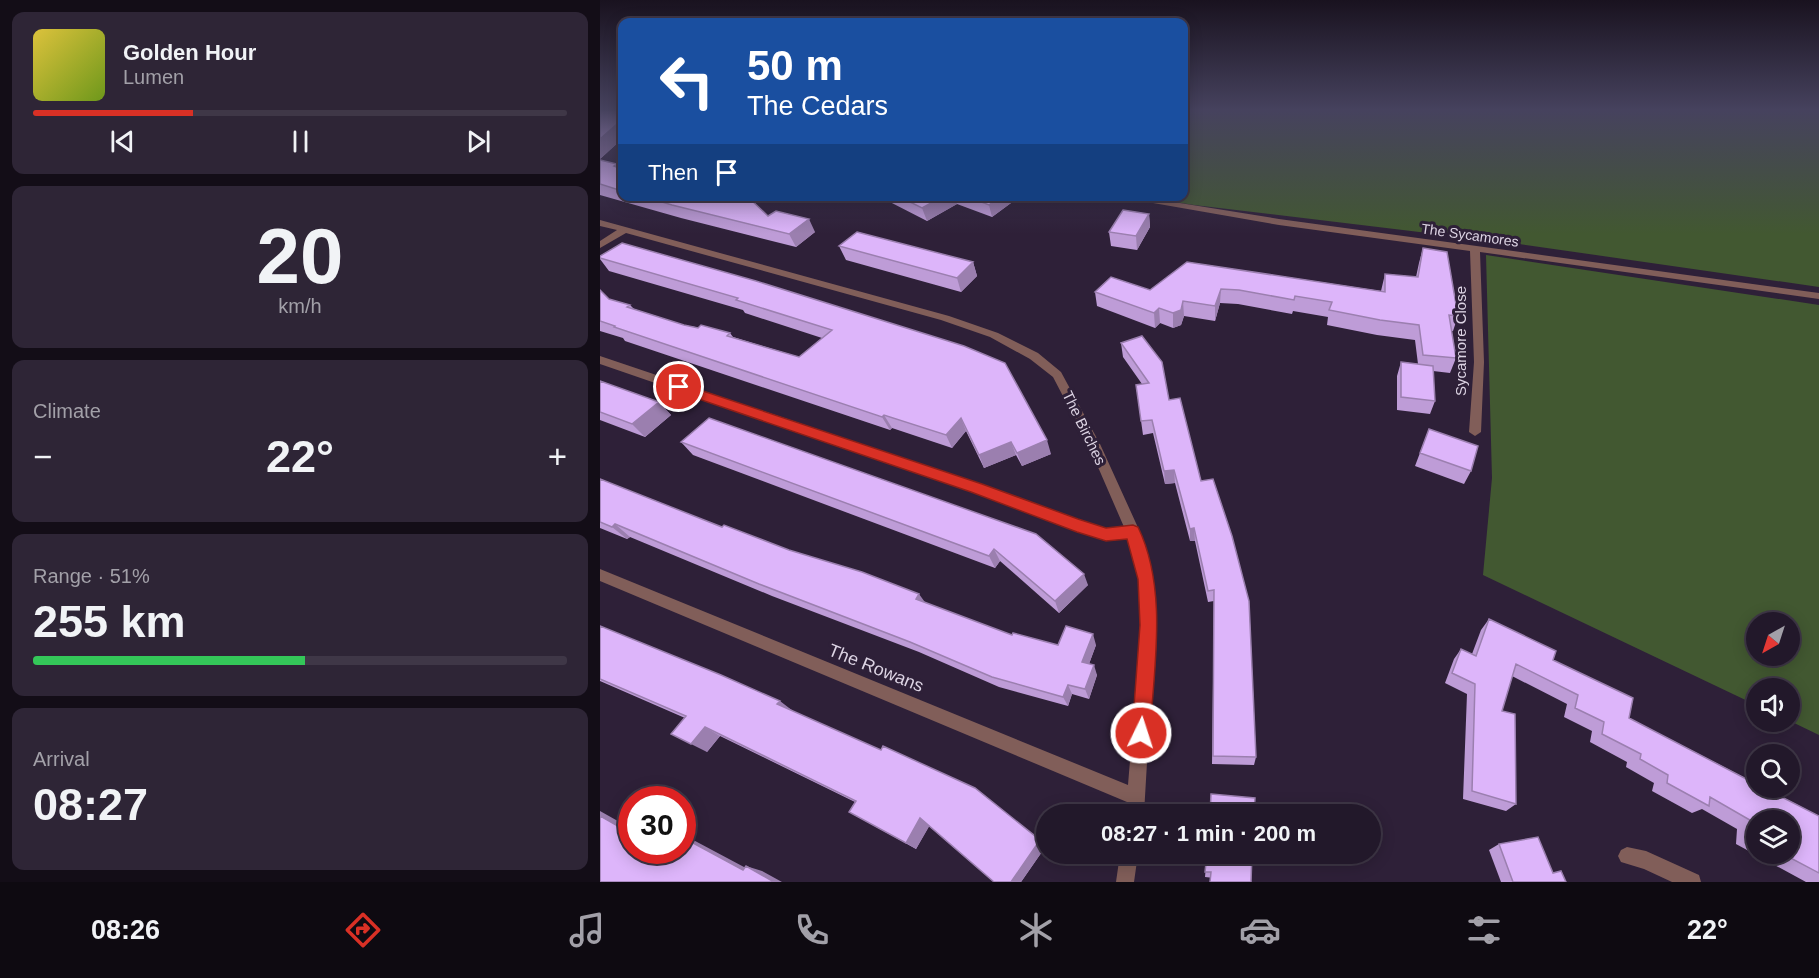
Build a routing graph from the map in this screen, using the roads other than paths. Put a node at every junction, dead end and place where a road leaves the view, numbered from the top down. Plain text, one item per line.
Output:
1 (1142, 201) edge
2 (600, 223) edge
3 (624, 230) junction
4 (600, 245) edge
5 (1475, 250) junction
6 (1819, 296) edge
7 (600, 360) edge
8 (1475, 432) dead end
9 (1133, 532) junction
10 (600, 575) edge
11 (1137, 797) junction
12 (1136, 804) edge
13 (1627, 856) dead end
14 (1128, 864) edge
15 (1125, 882) edge
16 (1692, 882) edge

1 - 5 street, The Sycamores
2 - 3 street, The Birches
3 - 4 street
3 - 9 street, The Birches
5 - 6 street, The Sycamores
5 - 8 street, Sycamore Close
7 - 9 street
9 - 11 street, The Birches
10 - 11 street, The Rowans
11 - 12 street, The Birches
13 - 16 street
14 - 15 street

